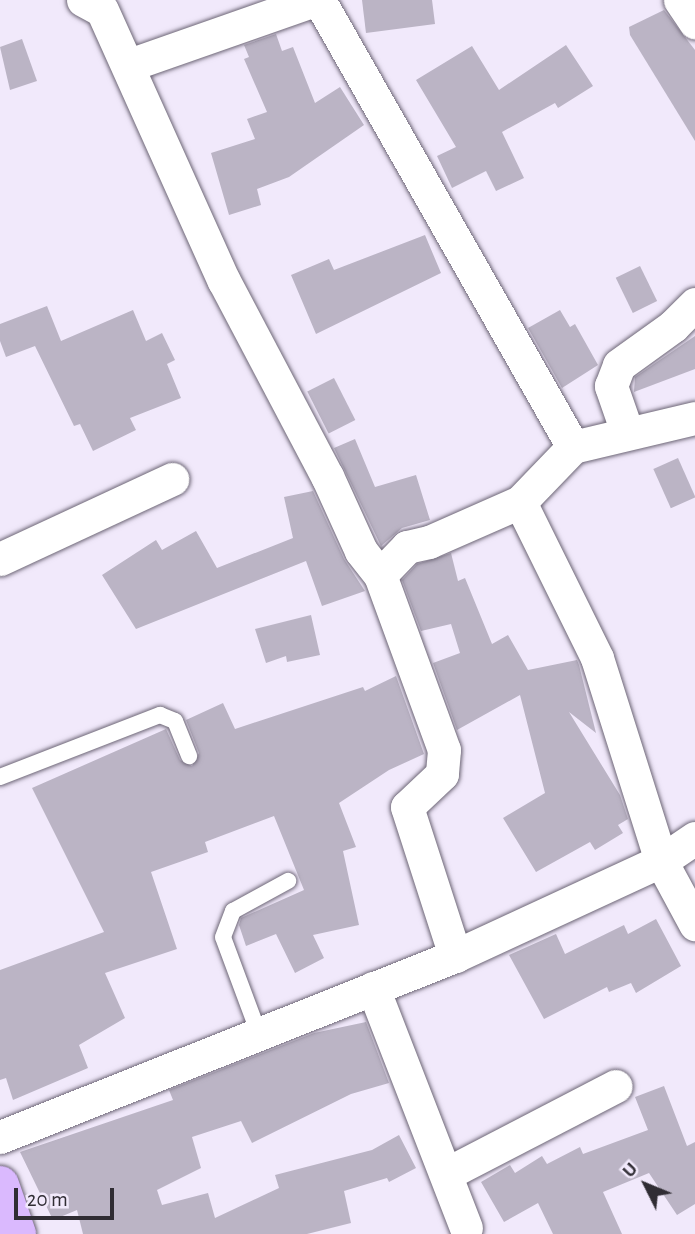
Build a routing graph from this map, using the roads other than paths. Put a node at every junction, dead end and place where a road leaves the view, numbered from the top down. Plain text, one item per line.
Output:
1 (83, 0) edge
2 (317, 0) edge
3 (680, 0) edge
4 (695, 22) edge
5 (129, 65) junction
6 (695, 304) edge
7 (695, 418) edge
8 (627, 432) junction
9 (573, 447) junction
10 (172, 479) dead end
11 (520, 502) junction
12 (0, 559) edge
13 (380, 575) junction
14 (189, 756) dead end
15 (0, 777) edge
16 (695, 838) edge
17 (661, 860) junction
18 (288, 881) dead end
19 (695, 924) edge
20 (455, 956) junction
21 (373, 988) junction
22 (259, 1034) junction
23 (616, 1086) dead end
24 (0, 1137) edge
25 (446, 1174) junction
26 (0, 1185) edge
27 (466, 1228) dead end
28 (17, 1234) edge

1 - 5 street
2 - 5 street
2 - 9 street
3 - 4 street
5 - 13 street
6 - 8 street
7 - 8 street
8 - 9 street
9 - 11 street
10 - 12 street
11 - 13 street
11 - 17 street
13 - 20 street
14 - 15 lane
16 - 17 street
17 - 19 street
17 - 20 street
18 - 22 lane
20 - 21 street
21 - 22 street
21 - 25 street
22 - 24 street
23 - 25 street
25 - 27 street
26 - 28 main road

